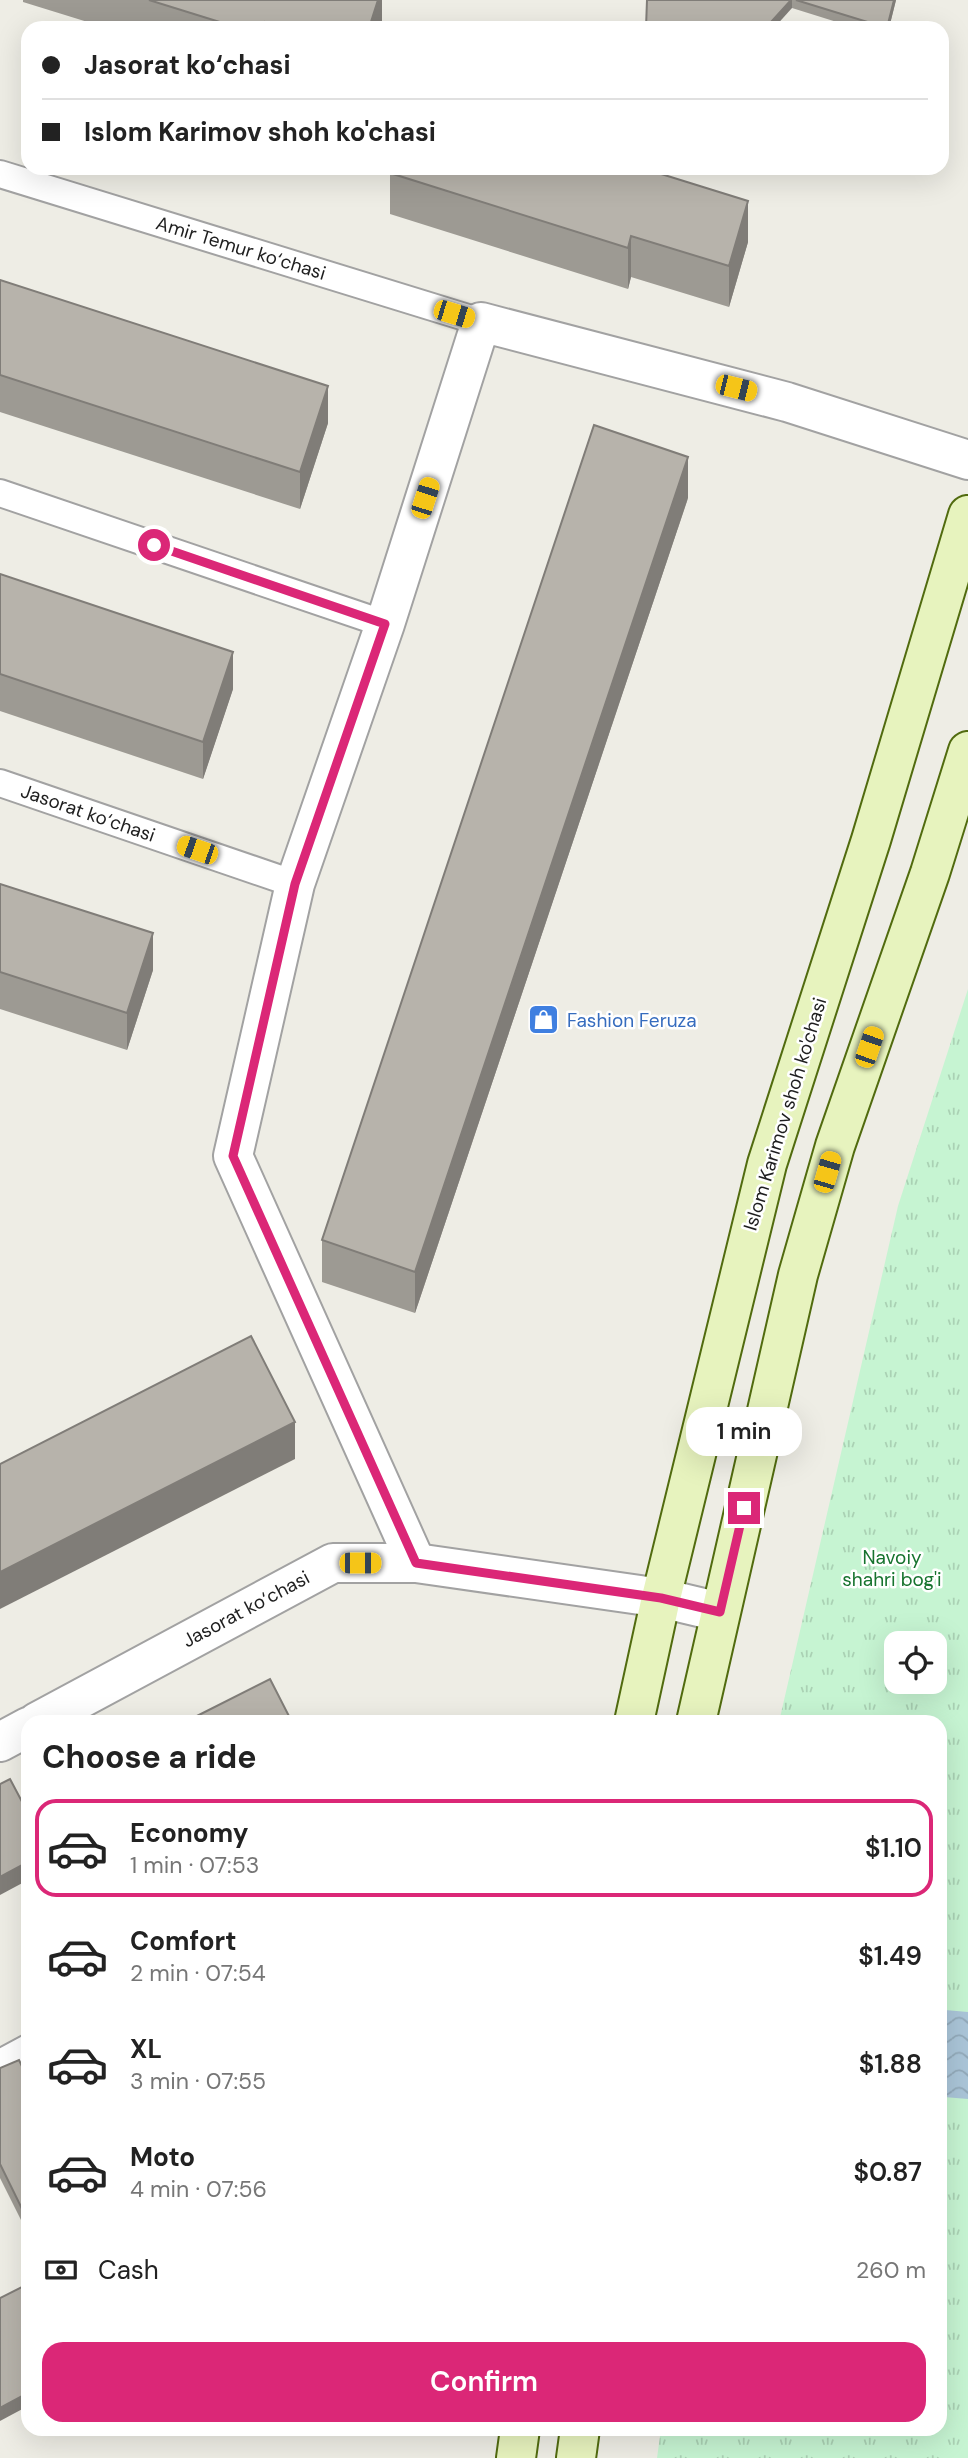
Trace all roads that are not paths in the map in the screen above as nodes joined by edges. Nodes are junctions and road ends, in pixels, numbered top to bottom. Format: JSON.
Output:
{"nodes":[{"id":1,"x":0,"y":174,"type":"edge"},
{"id":2,"x":481,"y":322,"type":"junction"},
{"id":3,"x":968,"y":460,"type":"edge"},
{"id":4,"x":0,"y":493,"type":"edge"},
{"id":5,"x":968,"y":515,"type":"edge"},
{"id":6,"x":385,"y":624,"type":"junction"},
{"id":7,"x":968,"y":751,"type":"edge"},
{"id":8,"x":0,"y":783,"type":"edge"},
{"id":9,"x":295,"y":884,"type":"junction"},
{"id":10,"x":416,"y":1563,"type":"junction"},
{"id":11,"x":661,"y":1598,"type":"junction"},
{"id":12,"x":720,"y":1612,"type":"junction"},
{"id":13,"x":50,"y":1715,"type":"edge"},
{"id":14,"x":636,"y":1715,"type":"edge"},
{"id":15,"x":698,"y":1715,"type":"edge"},
{"id":16,"x":21,"y":1731,"type":"edge"},
{"id":17,"x":0,"y":1742,"type":"edge"},
{"id":18,"x":21,"y":2052,"type":"edge"},
{"id":19,"x":0,"y":2063,"type":"edge"},
{"id":20,"x":519,"y":2436,"type":"edge"},
{"id":21,"x":579,"y":2436,"type":"edge"},
{"id":22,"x":516,"y":2458,"type":"edge"},
{"id":23,"x":576,"y":2458,"type":"edge"}],
"edges":[{"from":1,"to":2,"type":"lane","name":"Amir Temur ko‘chasi"},
{"from":2,"to":3,"type":"street"},
{"from":2,"to":6,"type":"street"},
{"from":4,"to":6,"type":"lane"},
{"from":5,"to":11,"type":"main road","name":"Islom Karimov shoh ko'chasi"},
{"from":6,"to":9,"type":"street"},
{"from":7,"to":12,"type":"main road"},
{"from":8,"to":9,"type":"lane","name":"Jasorat ko‘chasi"},
{"from":9,"to":10,"type":"street"},
{"from":10,"to":11,"type":"street","name":"Jasorat ko‘chasi"},
{"from":10,"to":13,"type":"street","name":"Jasorat ko‘chasi"},
{"from":11,"to":12,"type":"street","name":"Jasorat ko‘chasi"},
{"from":11,"to":14,"type":"main road","name":"Islom Karimov shoh ko'chasi"},
{"from":12,"to":15,"type":"main road"},
{"from":16,"to":17,"type":"street"},
{"from":18,"to":19,"type":"lane"},
{"from":20,"to":22,"type":"main road"},
{"from":21,"to":23,"type":"main road"}]}
